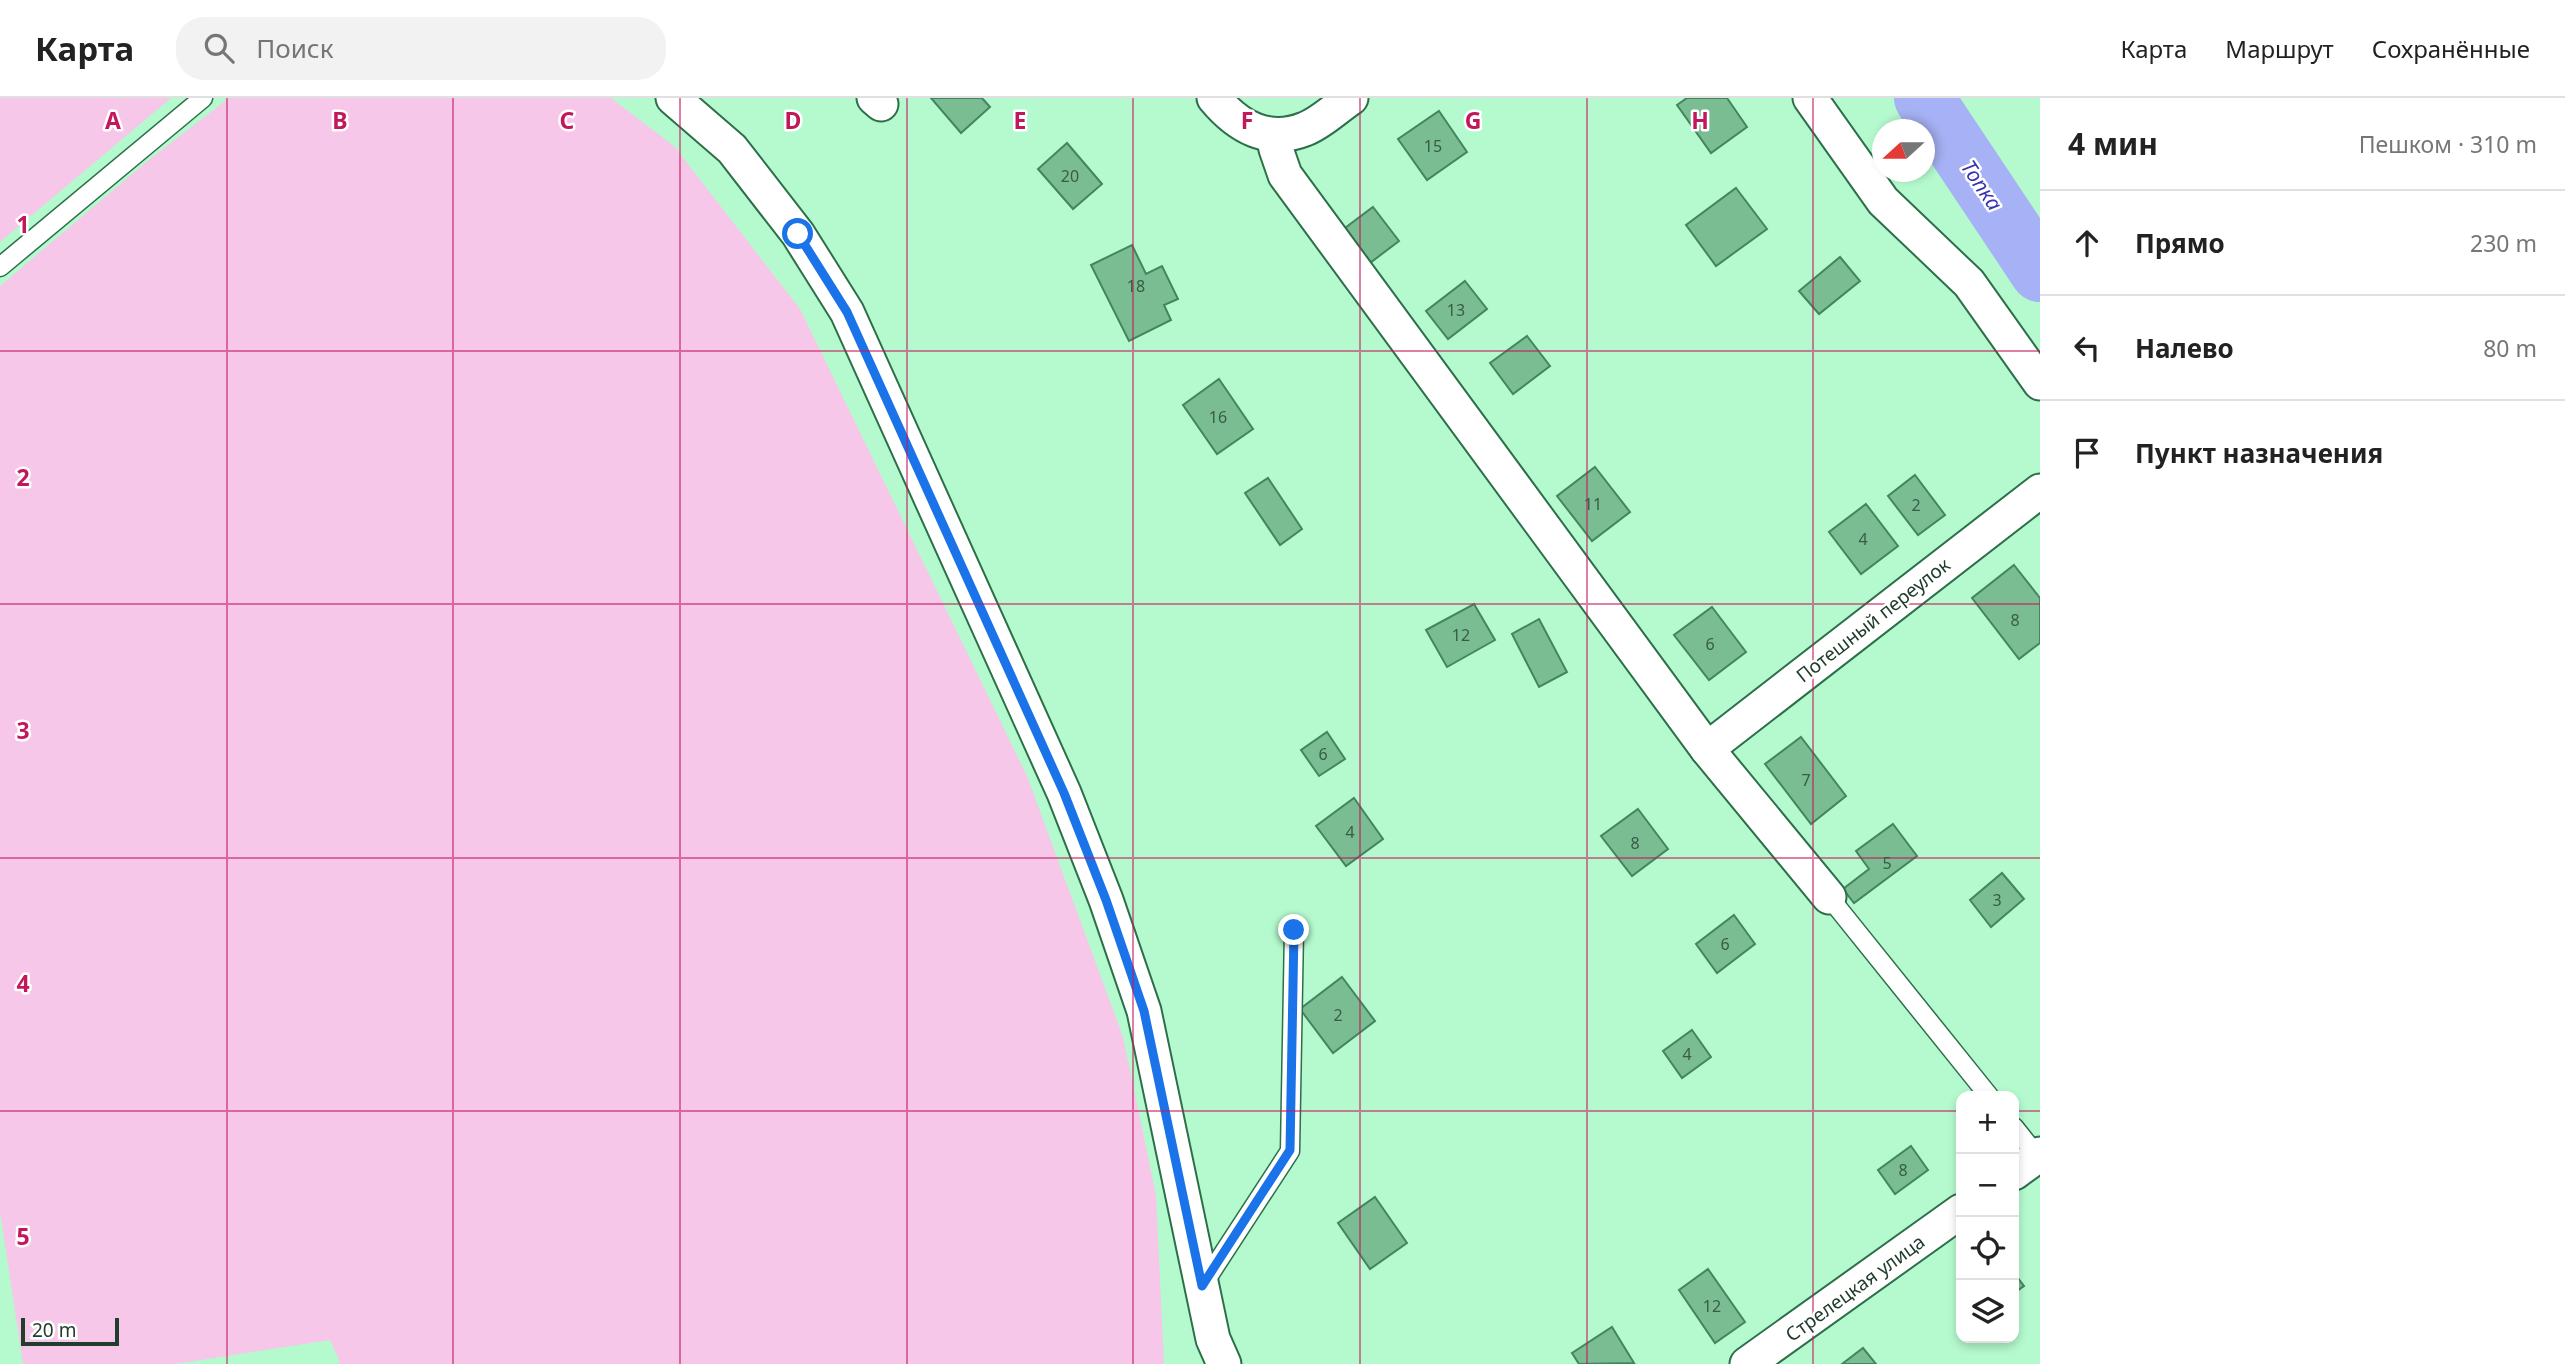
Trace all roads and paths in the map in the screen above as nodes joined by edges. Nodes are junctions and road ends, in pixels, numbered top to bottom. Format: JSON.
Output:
{"nodes":[{"id":1,"x":204,"y":98,"type":"edge"},
{"id":2,"x":674,"y":98,"type":"edge"},
{"id":3,"x":1214,"y":98,"type":"edge"},
{"id":4,"x":1351,"y":98,"type":"edge"},
{"id":5,"x":1810,"y":98,"type":"edge"},
{"id":6,"x":1273,"y":136,"type":"junction"},
{"id":7,"x":0,"y":267,"type":"edge"},
{"id":8,"x":2040,"y":383,"type":"edge"},
{"id":9,"x":2040,"y":491,"type":"edge"},
{"id":10,"x":1707,"y":749,"type":"junction"},
{"id":11,"x":1829,"y":897,"type":"joint"},
{"id":12,"x":1294,"y":930,"type":"dead end"},
{"id":13,"x":1985,"y":1091,"type":"edge"},
{"id":14,"x":2019,"y":1138,"type":"edge"},
{"id":15,"x":2030,"y":1161,"type":"edge"},
{"id":16,"x":1956,"y":1215,"type":"edge"},
{"id":17,"x":1202,"y":1286,"type":"junction"},
{"id":18,"x":1224,"y":1364,"type":"edge"},
{"id":19,"x":1747,"y":1364,"type":"edge"}],
"edges":[{"from":1,"to":7,"type":"lane"},
{"from":2,"to":17,"type":"street"},
{"from":3,"to":6,"type":"street"},
{"from":4,"to":6,"type":"street"},
{"from":5,"to":8,"type":"street"},
{"from":6,"to":10,"type":"street"},
{"from":9,"to":10,"type":"street","name":"Потешный переулок"},
{"from":10,"to":11,"type":"street"},
{"from":11,"to":13,"type":"lane"},
{"from":12,"to":17,"type":"lane"},
{"from":14,"to":15,"type":"lane"},
{"from":16,"to":19,"type":"street","name":"Стрелецкая улица"},
{"from":17,"to":18,"type":"street"}]}
